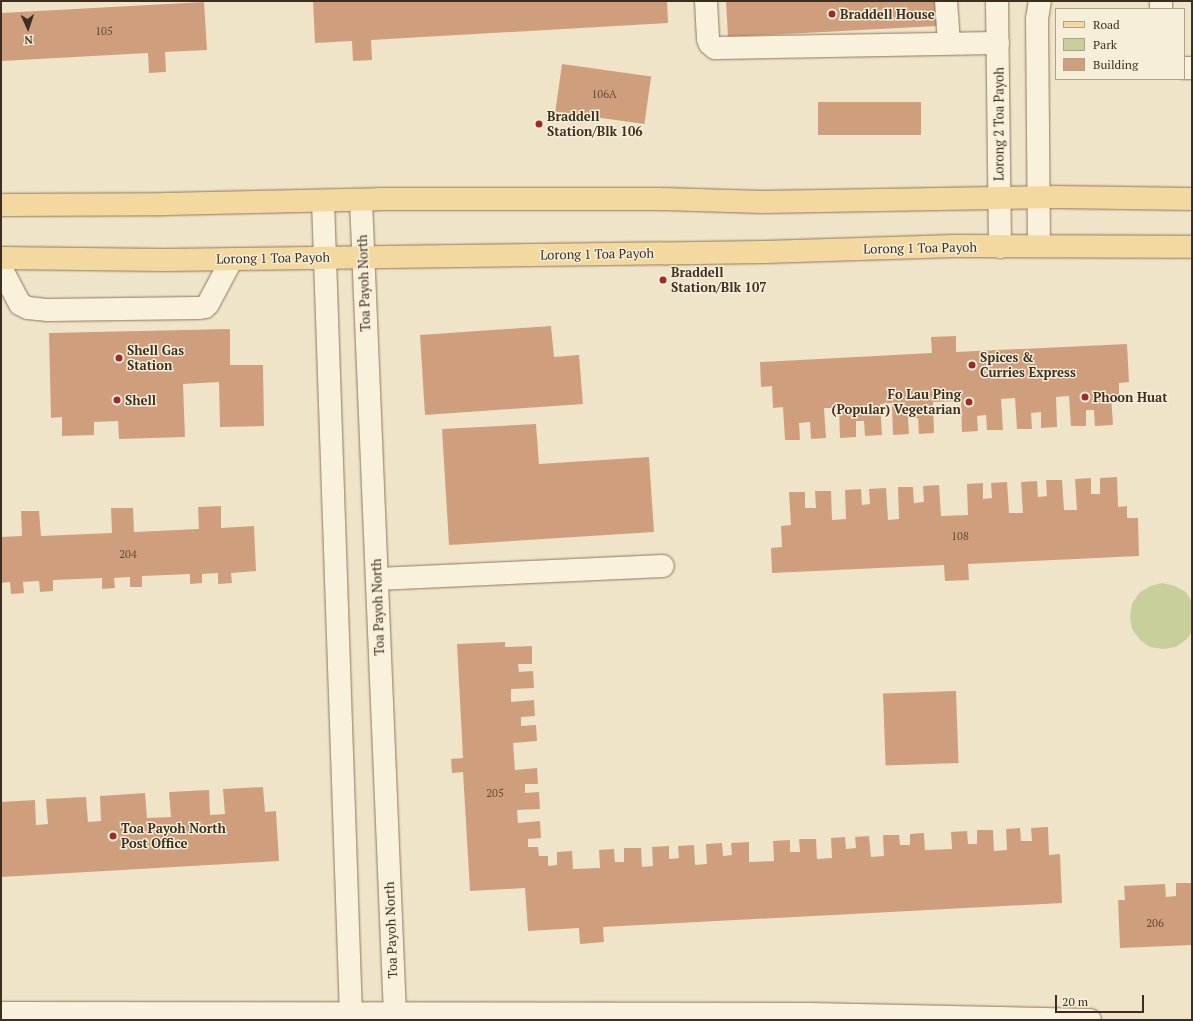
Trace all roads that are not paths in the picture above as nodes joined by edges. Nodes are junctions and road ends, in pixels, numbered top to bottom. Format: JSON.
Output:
{"nodes":[{"id":1,"x":706,"y":1,"type":"edge"},
{"id":2,"x":946,"y":1,"type":"edge"},
{"id":3,"x":997,"y":1,"type":"edge"},
{"id":4,"x":1040,"y":1,"type":"edge"},
{"id":5,"x":998,"y":42,"type":"junction"},
{"id":6,"x":949,"y":43,"type":"junction"},
{"id":7,"x":1038,"y":197,"type":"junction"},
{"id":8,"x":999,"y":198,"type":"junction"},
{"id":9,"x":1192,"y":199,"type":"edge"},
{"id":10,"x":361,"y":200,"type":"junction"},
{"id":11,"x":323,"y":201,"type":"junction"},
{"id":12,"x":1,"y":205,"type":"edge"},
{"id":13,"x":1039,"y":246,"type":"junction"},
{"id":14,"x":1000,"y":247,"type":"junction"},
{"id":15,"x":1192,"y":247,"type":"edge"},
{"id":16,"x":363,"y":256,"type":"junction"},
{"id":17,"x":1,"y":258,"type":"edge"},
{"id":18,"x":325,"y":258,"type":"junction"},
{"id":19,"x":232,"y":259,"type":"junction"},
{"id":20,"x":1,"y":268,"type":"edge"},
{"id":21,"x":663,"y":566,"type":"dead end"},
{"id":22,"x":377,"y":579,"type":"junction"},
{"id":23,"x":1,"y":1013,"type":"edge"},
{"id":24,"x":352,"y":1013,"type":"junction"},
{"id":25,"x":395,"y":1013,"type":"junction"},
{"id":26,"x":439,"y":1017,"type":"edge"},
{"id":27,"x":1090,"y":1020,"type":"edge"}],
"edges":[{"from":1,"to":6,"type":"street"},
{"from":2,"to":6,"type":"street"},
{"from":3,"to":5,"type":"street","name":"Lorong 2 Toa Payoh"},
{"from":4,"to":7,"type":"street"},
{"from":5,"to":6,"type":"street"},
{"from":5,"to":8,"type":"street","name":"Lorong 2 Toa Payoh"},
{"from":7,"to":8,"type":"main road"},
{"from":7,"to":9,"type":"main road"},
{"from":7,"to":13,"type":"street"},
{"from":8,"to":10,"type":"main road"},
{"from":8,"to":14,"type":"street","name":"Lorong 2 Toa Payoh"},
{"from":10,"to":11,"type":"main road"},
{"from":10,"to":16,"type":"street","name":"Toa Payoh North"},
{"from":11,"to":12,"type":"main road"},
{"from":11,"to":18,"type":"street"},
{"from":13,"to":14,"type":"main road","name":"Lorong 1 Toa Payoh"},
{"from":13,"to":15,"type":"main road","name":"Lorong 1 Toa Payoh"},
{"from":14,"to":16,"type":"main road","name":"Lorong 1 Toa Payoh"},
{"from":16,"to":18,"type":"main road","name":"Lorong 1 Toa Payoh"},
{"from":16,"to":22,"type":"street","name":"Toa Payoh North"},
{"from":17,"to":19,"type":"main road","name":"Lorong 1 Toa Payoh"},
{"from":18,"to":19,"type":"main road","name":"Lorong 1 Toa Payoh"},
{"from":18,"to":24,"type":"street"},
{"from":19,"to":20,"type":"street"},
{"from":21,"to":22,"type":"street"},
{"from":22,"to":25,"type":"street","name":"Toa Payoh North"},
{"from":23,"to":24,"type":"street"},
{"from":24,"to":25,"type":"street"},
{"from":25,"to":26,"type":"street"},
{"from":26,"to":27,"type":"street"}]}
